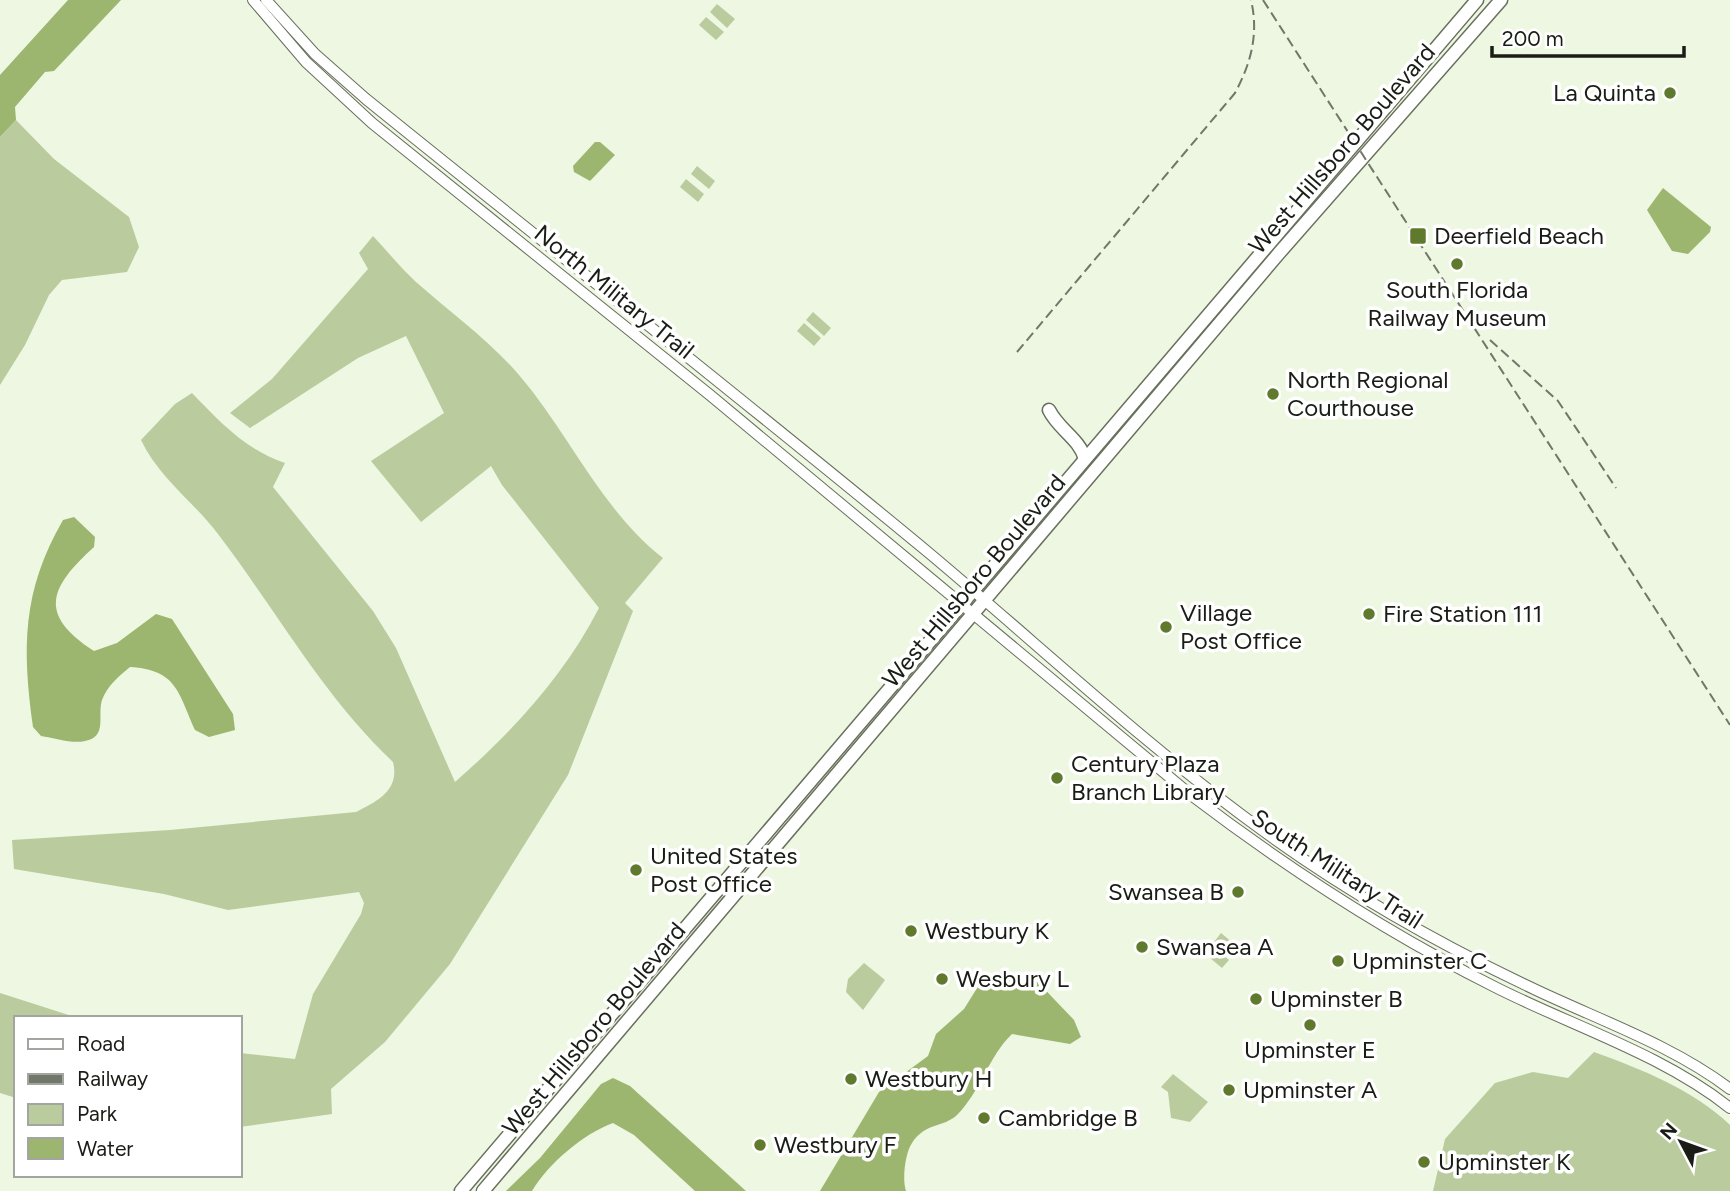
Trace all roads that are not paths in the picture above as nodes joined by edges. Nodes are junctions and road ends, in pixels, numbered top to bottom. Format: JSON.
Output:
{"nodes":[{"id":1,"x":253,"y":0,"type":"edge"},
{"id":2,"x":266,"y":0,"type":"edge"},
{"id":3,"x":1478,"y":0,"type":"edge"},
{"id":4,"x":1501,"y":0,"type":"edge"},
{"id":5,"x":1303,"y":204,"type":"junction"},
{"id":6,"x":1297,"y":233,"type":"junction"},
{"id":7,"x":1214,"y":309,"type":"junction"},
{"id":8,"x":1210,"y":334,"type":"junction"},
{"id":9,"x":1049,"y":410,"type":"dead end"},
{"id":10,"x":1085,"y":459,"type":"junction"},
{"id":11,"x":972,"y":591,"type":"junction"},
{"id":12,"x":985,"y":602,"type":"junction"},
{"id":13,"x":961,"y":604,"type":"junction"},
{"id":14,"x":974,"y":614,"type":"junction"},
{"id":15,"x":681,"y":932,"type":"junction"},
{"id":16,"x":669,"y":946,"type":"junction"},
{"id":17,"x":685,"y":954,"type":"junction"},
{"id":18,"x":667,"y":974,"type":"junction"},
{"id":19,"x":1730,"y":1089,"type":"edge"},
{"id":20,"x":1730,"y":1108,"type":"edge"},
{"id":21,"x":461,"y":1191,"type":"edge"},
{"id":22,"x":482,"y":1191,"type":"edge"}],
"edges":[{"from":1,"to":13,"type":"street","name":"North Military Trail"},
{"from":2,"to":11,"type":"street","name":"North Military Trail"},
{"from":3,"to":5,"type":"main road","name":"West Hillsboro Boulevard"},
{"from":4,"to":6,"type":"main road","name":"West Hillsboro Boulevard"},
{"from":5,"to":6,"type":"main road"},
{"from":5,"to":7,"type":"main road","name":"West Hillsboro Boulevard"},
{"from":6,"to":8,"type":"main road","name":"West Hillsboro Boulevard"},
{"from":7,"to":8,"type":"main road"},
{"from":7,"to":10,"type":"main road","name":"West Hillsboro Boulevard"},
{"from":8,"to":12,"type":"main road","name":"West Hillsboro Boulevard"},
{"from":9,"to":10,"type":"main road"},
{"from":10,"to":11,"type":"main road","name":"West Hillsboro Boulevard"},
{"from":11,"to":12,"type":"street","name":"South Military Trail"},
{"from":11,"to":13,"type":"main road","name":"West Hillsboro Boulevard"},
{"from":12,"to":14,"type":"main road","name":"West Hillsboro Boulevard"},
{"from":12,"to":19,"type":"street","name":"South Military Trail"},
{"from":13,"to":14,"type":"street","name":"South Military Trail"},
{"from":13,"to":15,"type":"main road","name":"West Hillsboro Boulevard"},
{"from":14,"to":17,"type":"main road","name":"West Hillsboro Boulevard"},
{"from":14,"to":20,"type":"street","name":"South Military Trail"},
{"from":15,"to":16,"type":"main road","name":"West Hillsboro Boulevard"},
{"from":15,"to":17,"type":"main road"},
{"from":16,"to":18,"type":"main road"},
{"from":16,"to":21,"type":"main road","name":"West Hillsboro Boulevard"},
{"from":17,"to":18,"type":"main road","name":"West Hillsboro Boulevard"},
{"from":18,"to":22,"type":"main road","name":"West Hillsboro Boulevard"}]}
